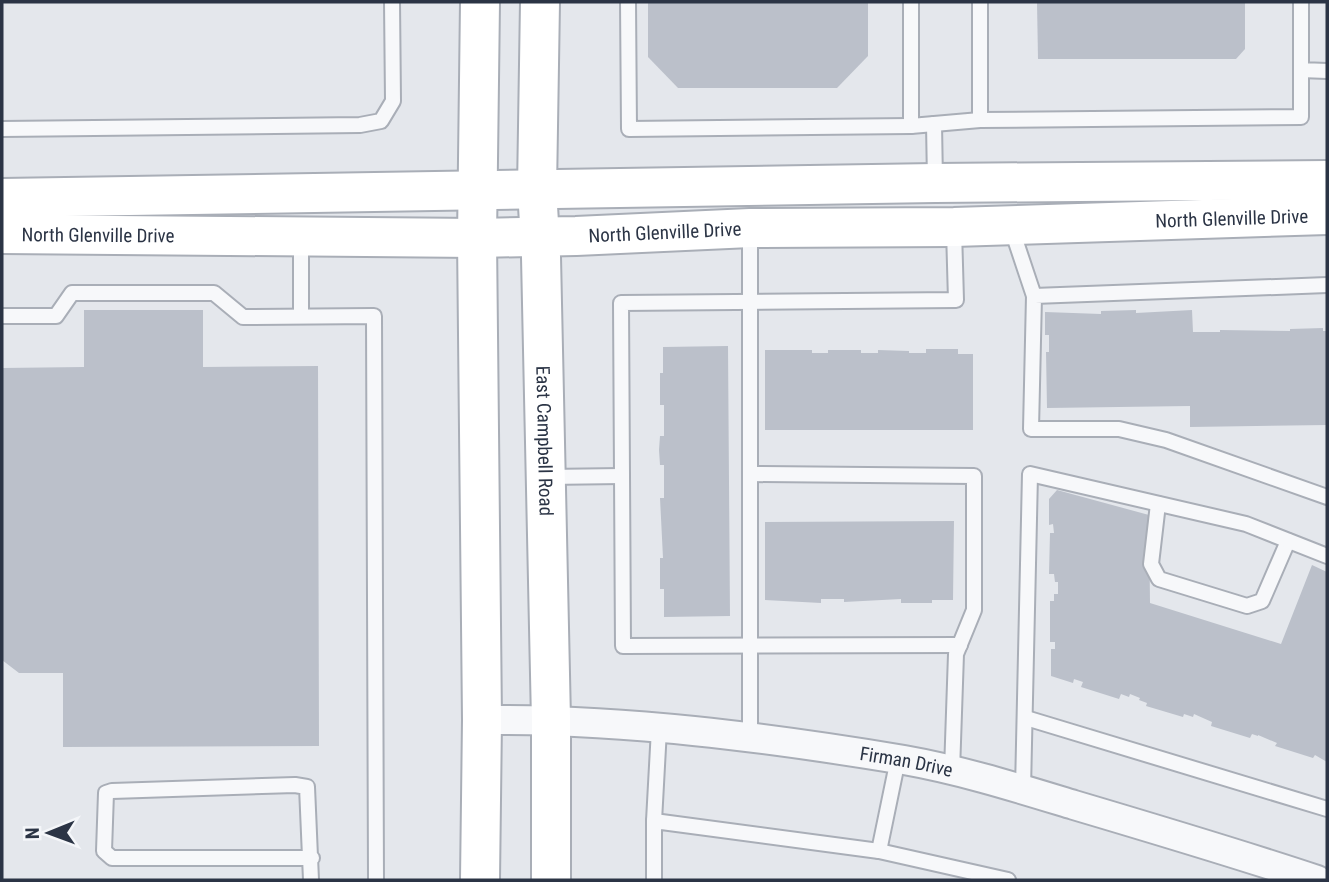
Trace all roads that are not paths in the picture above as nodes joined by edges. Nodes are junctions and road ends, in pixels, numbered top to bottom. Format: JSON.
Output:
{"nodes":[{"id":1,"x":392,"y":2,"type":"edge"},
{"id":2,"x":480,"y":2,"type":"edge"},
{"id":3,"x":540,"y":2,"type":"edge"},
{"id":4,"x":628,"y":2,"type":"edge"},
{"id":5,"x":911,"y":2,"type":"edge"},
{"id":6,"x":980,"y":2,"type":"edge"},
{"id":7,"x":1301,"y":2,"type":"edge"},
{"id":8,"x":1301,"y":70,"type":"junction"},
{"id":9,"x":1327,"y":71,"type":"edge"},
{"id":10,"x":980,"y":120,"type":"junction"},
{"id":11,"x":934,"y":124,"type":"junction"},
{"id":12,"x":911,"y":127,"type":"junction"},
{"id":13,"x":2,"y":128,"type":"edge"},
{"id":14,"x":1327,"y":180,"type":"edge"},
{"id":15,"x":935,"y":183,"type":"junction"},
{"id":16,"x":537,"y":189,"type":"junction"},
{"id":17,"x":479,"y":190,"type":"junction"},
{"id":18,"x":2,"y":198,"type":"edge"},
{"id":19,"x":1327,"y":215,"type":"edge"},
{"id":20,"x":1010,"y":225,"type":"junction"},
{"id":21,"x":954,"y":227,"type":"junction"},
{"id":22,"x":750,"y":228,"type":"junction"},
{"id":23,"x":2,"y":234,"type":"edge"},
{"id":24,"x":301,"y":237,"type":"junction"},
{"id":25,"x":540,"y":237,"type":"junction"},
{"id":26,"x":477,"y":238,"type":"junction"},
{"id":27,"x":1327,"y":285,"type":"edge"},
{"id":28,"x":1034,"y":296,"type":"junction"},
{"id":29,"x":750,"y":301,"type":"junction"},
{"id":30,"x":2,"y":316,"type":"edge"},
{"id":31,"x":301,"y":316,"type":"junction"},
{"id":32,"x":750,"y":474,"type":"junction"},
{"id":33,"x":622,"y":476,"type":"junction"},
{"id":34,"x":546,"y":477,"type":"junction"},
{"id":35,"x":1327,"y":497,"type":"edge"},
{"id":36,"x":1158,"y":503,"type":"junction"},
{"id":37,"x":1288,"y":541,"type":"junction"},
{"id":38,"x":1327,"y":556,"type":"edge"},
{"id":39,"x":750,"y":645,"type":"junction"},
{"id":40,"x":960,"y":645,"type":"junction"},
{"id":41,"x":1026,"y":718,"type":"junction"},
{"id":42,"x":482,"y":720,"type":"junction"},
{"id":43,"x":551,"y":720,"type":"junction"},
{"id":44,"x":659,"y":729,"type":"junction"},
{"id":45,"x":750,"y":737,"type":"junction"},
{"id":46,"x":898,"y":759,"type":"junction"},
{"id":47,"x":952,"y":771,"type":"junction"},
{"id":48,"x":1023,"y":789,"type":"junction"},
{"id":49,"x":1327,"y":809,"type":"edge"},
{"id":50,"x":654,"y":821,"type":"junction"},
{"id":51,"x":879,"y":851,"type":"junction"},
{"id":52,"x":312,"y":858,"type":"junction"},
{"id":53,"x":312,"y":880,"type":"edge"},
{"id":54,"x":376,"y":880,"type":"edge"},
{"id":55,"x":480,"y":880,"type":"edge"},
{"id":56,"x":551,"y":880,"type":"edge"},
{"id":57,"x":654,"y":880,"type":"edge"},
{"id":58,"x":1008,"y":880,"type":"edge"},
{"id":59,"x":1317,"y":880,"type":"edge"}],
"edges":[{"from":1,"to":13,"type":"lane"},
{"from":2,"to":17,"type":"street"},
{"from":3,"to":16,"type":"street","name":"East Campbell Road"},
{"from":4,"to":12,"type":"lane"},
{"from":5,"to":12,"type":"lane"},
{"from":6,"to":10,"type":"lane"},
{"from":7,"to":8,"type":"lane"},
{"from":8,"to":9,"type":"lane"},
{"from":8,"to":10,"type":"lane"},
{"from":10,"to":11,"type":"lane"},
{"from":11,"to":12,"type":"lane"},
{"from":11,"to":15,"type":"lane"},
{"from":14,"to":15,"type":"street","name":"North Glenville Drive"},
{"from":15,"to":16,"type":"street","name":"North Glenville Drive"},
{"from":15,"to":21,"type":"street"},
{"from":16,"to":17,"type":"street","name":"North Glenville Drive"},
{"from":16,"to":25,"type":"street","name":"East Campbell Road"},
{"from":17,"to":18,"type":"street","name":"North Glenville Drive"},
{"from":17,"to":26,"type":"street"},
{"from":19,"to":20,"type":"street","name":"North Glenville Drive"},
{"from":20,"to":21,"type":"street","name":"North Glenville Drive"},
{"from":20,"to":28,"type":"lane"},
{"from":21,"to":22,"type":"street","name":"North Glenville Drive"},
{"from":21,"to":29,"type":"lane"},
{"from":22,"to":25,"type":"street","name":"North Glenville Drive"},
{"from":22,"to":29,"type":"lane"},
{"from":23,"to":24,"type":"street","name":"North Glenville Drive"},
{"from":24,"to":26,"type":"street","name":"North Glenville Drive"},
{"from":24,"to":31,"type":"lane"},
{"from":25,"to":26,"type":"street","name":"North Glenville Drive"},
{"from":25,"to":34,"type":"street","name":"East Campbell Road"},
{"from":26,"to":42,"type":"street"},
{"from":27,"to":28,"type":"lane"},
{"from":28,"to":35,"type":"lane"},
{"from":29,"to":32,"type":"lane"},
{"from":29,"to":33,"type":"lane"},
{"from":30,"to":31,"type":"lane"},
{"from":31,"to":54,"type":"lane"},
{"from":32,"to":39,"type":"lane"},
{"from":32,"to":40,"type":"lane"},
{"from":33,"to":34,"type":"lane"},
{"from":33,"to":39,"type":"lane"},
{"from":34,"to":43,"type":"street","name":"East Campbell Road"},
{"from":36,"to":37,"type":"lane"},
{"from":36,"to":37,"type":"lane"},
{"from":36,"to":41,"type":"lane"},
{"from":37,"to":38,"type":"lane"},
{"from":39,"to":40,"type":"lane"},
{"from":39,"to":45,"type":"lane"},
{"from":40,"to":47,"type":"lane"},
{"from":41,"to":48,"type":"lane"},
{"from":41,"to":49,"type":"lane"},
{"from":42,"to":43,"type":"street","name":"Firman Drive"},
{"from":42,"to":55,"type":"street"},
{"from":43,"to":44,"type":"street","name":"Firman Drive"},
{"from":43,"to":56,"type":"street","name":"East Campbell Road"},
{"from":44,"to":45,"type":"street","name":"Firman Drive"},
{"from":44,"to":50,"type":"lane"},
{"from":45,"to":46,"type":"street","name":"Firman Drive"},
{"from":46,"to":47,"type":"street","name":"Firman Drive"},
{"from":46,"to":51,"type":"lane"},
{"from":47,"to":48,"type":"street","name":"Firman Drive"},
{"from":48,"to":59,"type":"street","name":"Firman Drive"},
{"from":50,"to":51,"type":"lane"},
{"from":50,"to":57,"type":"lane"},
{"from":51,"to":58,"type":"lane"},
{"from":52,"to":52,"type":"lane"},
{"from":52,"to":53,"type":"lane"}]}
